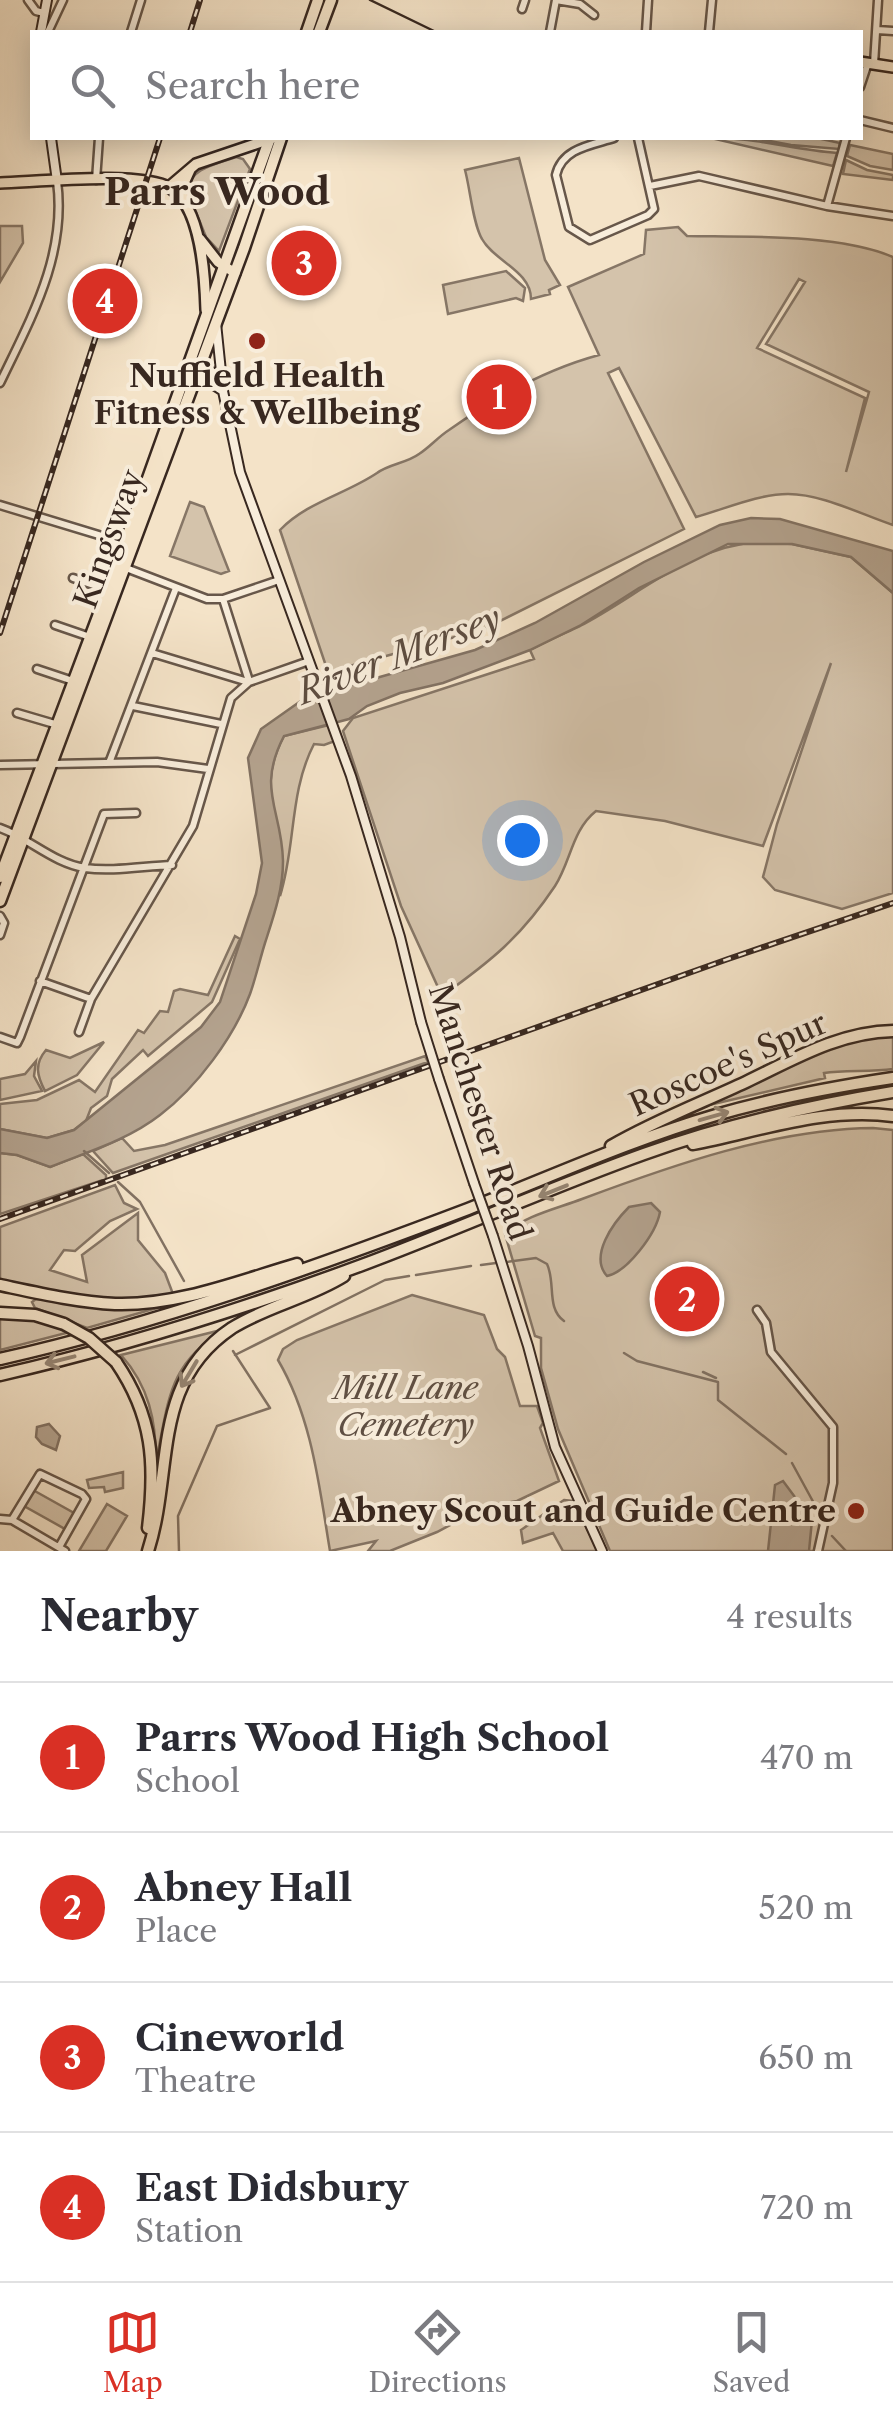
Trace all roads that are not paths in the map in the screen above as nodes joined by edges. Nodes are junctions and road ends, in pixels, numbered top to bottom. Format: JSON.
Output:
{"nodes":[{"id":1,"x":28,"y":0,"type":"edge"},
{"id":2,"x":47,"y":0,"type":"edge"},
{"id":3,"x":63,"y":0,"type":"edge"},
{"id":4,"x":142,"y":0,"type":"edge"},
{"id":5,"x":318,"y":0,"type":"edge"},
{"id":6,"x":331,"y":0,"type":"edge"},
{"id":7,"x":556,"y":0,"type":"edge"},
{"id":8,"x":648,"y":0,"type":"edge"},
{"id":9,"x":712,"y":0,"type":"edge"},
{"id":10,"x":878,"y":0,"type":"edge"},
{"id":11,"x":44,"y":13,"type":"junction"},
{"id":12,"x":594,"y":15,"type":"dead end"},
{"id":13,"x":45,"y":30,"type":"edge"},
{"id":14,"x":46,"y":30,"type":"edge"},
{"id":15,"x":132,"y":30,"type":"edge"},
{"id":16,"x":308,"y":30,"type":"edge"},
{"id":17,"x":321,"y":30,"type":"edge"},
{"id":18,"x":550,"y":30,"type":"edge"},
{"id":19,"x":646,"y":30,"type":"edge"},
{"id":20,"x":709,"y":30,"type":"edge"},
{"id":21,"x":877,"y":30,"type":"junction"},
{"id":22,"x":893,"y":31,"type":"edge"},
{"id":23,"x":867,"y":63,"type":"edge"},
{"id":24,"x":893,"y":67,"type":"edge"},
{"id":25,"x":863,"y":121,"type":"edge"},
{"id":26,"x":893,"y":128,"type":"edge"},
{"id":27,"x":51,"y":140,"type":"edge"},
{"id":28,"x":98,"y":140,"type":"edge"},
{"id":29,"x":268,"y":140,"type":"edge"},
{"id":30,"x":273,"y":140,"type":"edge"},
{"id":31,"x":273,"y":140,"type":"edge"},
{"id":32,"x":608,"y":140,"type":"edge"},
{"id":33,"x":638,"y":140,"type":"edge"},
{"id":34,"x":845,"y":140,"type":"edge"},
{"id":35,"x":235,"y":151,"type":"junction"},
{"id":36,"x":191,"y":167,"type":"junction"},
{"id":37,"x":260,"y":169,"type":"junction"},
{"id":38,"x":96,"y":180,"type":"junction"},
{"id":39,"x":57,"y":181,"type":"junction"},
{"id":40,"x":0,"y":183,"type":"edge"},
{"id":41,"x":168,"y":186,"type":"junction"},
{"id":42,"x":650,"y":186,"type":"junction"},
{"id":43,"x":186,"y":204,"type":"junction"},
{"id":44,"x":827,"y":206,"type":"junction"},
{"id":45,"x":893,"y":216,"type":"edge"},
{"id":46,"x":196,"y":233,"type":"junction"},
{"id":47,"x":229,"y":270,"type":"junction"},
{"id":48,"x":207,"y":313,"type":"junction"},
{"id":49,"x":216,"y":323,"type":"junction"},
{"id":50,"x":194,"y":361,"type":"junction"},
{"id":51,"x":0,"y":383,"type":"edge"},
{"id":52,"x":192,"y":385,"type":"junction"},
{"id":53,"x":222,"y":391,"type":"junction"},
{"id":54,"x":0,"y":504,"type":"edge"},
{"id":55,"x":125,"y":543,"type":"junction"},
{"id":56,"x":126,"y":568,"type":"junction"},
{"id":57,"x":73,"y":578,"type":"dead end"},
{"id":58,"x":279,"y":580,"type":"junction"},
{"id":59,"x":176,"y":588,"type":"junction"},
{"id":60,"x":108,"y":590,"type":"junction"},
{"id":61,"x":223,"y":598,"type":"junction"},
{"id":62,"x":55,"y":625,"type":"dead end"},
{"id":63,"x":90,"y":637,"type":"junction"},
{"id":64,"x":152,"y":653,"type":"junction"},
{"id":65,"x":309,"y":661,"type":"junction"},
{"id":66,"x":37,"y":669,"type":"dead end"},
{"id":67,"x":73,"y":682,"type":"junction"},
{"id":68,"x":250,"y":682,"type":"junction"},
{"id":69,"x":132,"y":706,"type":"junction"},
{"id":70,"x":17,"y":713,"type":"dead end"},
{"id":71,"x":222,"y":724,"type":"junction"},
{"id":72,"x":58,"y":725,"type":"junction"},
{"id":73,"x":109,"y":763,"type":"junction"},
{"id":74,"x":0,"y":765,"type":"edge"},
{"id":75,"x":47,"y":766,"type":"junction"},
{"id":76,"x":208,"y":769,"type":"junction"},
{"id":77,"x":136,"y":814,"type":"dead end"},
{"id":78,"x":0,"y":828,"type":"edge"},
{"id":79,"x":20,"y":837,"type":"junction"},
{"id":80,"x":172,"y":864,"type":"junction"},
{"id":81,"x":84,"y":868,"type":"junction"},
{"id":82,"x":0,"y":877,"type":"edge"},
{"id":83,"x":0,"y":901,"type":"edge"},
{"id":84,"x":0,"y":916,"type":"edge"},
{"id":85,"x":0,"y":935,"type":"edge"},
{"id":86,"x":40,"y":981,"type":"junction"},
{"id":87,"x":90,"y":1000,"type":"junction"},
{"id":88,"x":893,"y":1031,"type":"edge"},
{"id":89,"x":79,"y":1032,"type":"dead end"},
{"id":90,"x":0,"y":1037,"type":"edge"},
{"id":91,"x":893,"y":1078,"type":"edge"},
{"id":92,"x":893,"y":1092,"type":"edge"},
{"id":93,"x":893,"y":1116,"type":"edge"},
{"id":94,"x":644,"y":1154,"type":"junction"},
{"id":95,"x":589,"y":1160,"type":"junction"},
{"id":96,"x":356,"y":1251,"type":"junction"},
{"id":97,"x":362,"y":1265,"type":"junction"},
{"id":98,"x":0,"y":1285,"type":"edge"},
{"id":99,"x":757,"y":1310,"type":"dead end"},
{"id":100,"x":0,"y":1313,"type":"edge"},
{"id":101,"x":0,"y":1359,"type":"edge"},
{"id":102,"x":0,"y":1376,"type":"edge"},
{"id":103,"x":0,"y":1518,"type":"edge"},
{"id":104,"x":12,"y":1520,"type":"junction"},
{"id":105,"x":62,"y":1549,"type":"edge"},
{"id":106,"x":146,"y":1551,"type":"edge"},
{"id":107,"x":602,"y":1551,"type":"edge"},
{"id":108,"x":818,"y":1551,"type":"edge"}],
"edges":[{"from":1,"to":11,"type":"street"},
{"from":2,"to":11,"type":"main road"},
{"from":3,"to":14,"type":"street"},
{"from":4,"to":15,"type":"street"},
{"from":5,"to":16,"type":"highway"},
{"from":6,"to":17,"type":"highway"},
{"from":7,"to":12,"type":"street"},
{"from":7,"to":18,"type":"street"},
{"from":8,"to":19,"type":"street"},
{"from":9,"to":20,"type":"street"},
{"from":10,"to":21,"type":"street"},
{"from":11,"to":13,"type":"main road"},
{"from":21,"to":22,"type":"street"},
{"from":21,"to":23,"type":"street"},
{"from":23,"to":24,"type":"main road"},
{"from":25,"to":26,"type":"street"},
{"from":27,"to":39,"type":"main road"},
{"from":28,"to":38,"type":"street"},
{"from":29,"to":35,"type":"main road"},
{"from":30,"to":37,"type":"highway","name":"Kingsway"},
{"from":31,"to":47,"type":"highway","name":"Kingsway"},
{"from":32,"to":42,"type":"street"},
{"from":33,"to":42,"type":"street"},
{"from":34,"to":44,"type":"street"},
{"from":35,"to":36,"type":"main road"},
{"from":35,"to":37,"type":"main road"},
{"from":36,"to":41,"type":"main road"},
{"from":36,"to":43,"type":"main road"},
{"from":37,"to":47,"type":"highway","name":"Kingsway"},
{"from":38,"to":39,"type":"main road"},
{"from":38,"to":41,"type":"main road"},
{"from":39,"to":40,"type":"main road"},
{"from":39,"to":51,"type":"street"},
{"from":41,"to":43,"type":"main road"},
{"from":42,"to":44,"type":"street"},
{"from":43,"to":46,"type":"main road"},
{"from":44,"to":45,"type":"street"},
{"from":46,"to":47,"type":"main road"},
{"from":46,"to":48,"type":"main road"},
{"from":47,"to":48,"type":"highway","name":"Kingsway"},
{"from":47,"to":49,"type":"highway","name":"Kingsway"},
{"from":48,"to":50,"type":"highway","name":"Kingsway"},
{"from":49,"to":50,"type":"highway","name":"Kingsway"},
{"from":49,"to":53,"type":"main road","name":"Manchester Road"},
{"from":50,"to":52,"type":"highway","name":"Kingsway"},
{"from":50,"to":53,"type":"main road"},
{"from":50,"to":55,"type":"highway","name":"Kingsway"},
{"from":52,"to":53,"type":"main road"},
{"from":52,"to":56,"type":"highway","name":"Kingsway"},
{"from":53,"to":58,"type":"main road","name":"Manchester Road"},
{"from":54,"to":55,"type":"street"},
{"from":55,"to":60,"type":"highway","name":"Kingsway"},
{"from":56,"to":59,"type":"street"},
{"from":56,"to":75,"type":"highway","name":"Kingsway"},
{"from":57,"to":60,"type":"street"},
{"from":58,"to":61,"type":"street"},
{"from":58,"to":65,"type":"main road","name":"Manchester Road"},
{"from":59,"to":61,"type":"street"},
{"from":59,"to":64,"type":"street"},
{"from":60,"to":63,"type":"highway","name":"Kingsway"},
{"from":61,"to":68,"type":"street"},
{"from":62,"to":63,"type":"street"},
{"from":63,"to":67,"type":"highway","name":"Kingsway"},
{"from":64,"to":68,"type":"street"},
{"from":64,"to":69,"type":"street"},
{"from":65,"to":68,"type":"street"},
{"from":65,"to":107,"type":"main road","name":"Manchester Road","bridge":true},
{"from":66,"to":67,"type":"street"},
{"from":67,"to":72,"type":"highway","name":"Kingsway"},
{"from":68,"to":71,"type":"street"},
{"from":69,"to":71,"type":"street"},
{"from":69,"to":73,"type":"street"},
{"from":70,"to":72,"type":"street"},
{"from":71,"to":76,"type":"street"},
{"from":72,"to":75,"type":"highway","name":"Kingsway"},
{"from":73,"to":75,"type":"street"},
{"from":73,"to":76,"type":"street"},
{"from":74,"to":75,"type":"street"},
{"from":75,"to":79,"type":"highway","name":"Kingsway"},
{"from":76,"to":80,"type":"street"},
{"from":77,"to":81,"type":"street"},
{"from":78,"to":79,"type":"street"},
{"from":79,"to":81,"type":"street"},
{"from":79,"to":82,"type":"highway","name":"Kingsway"},
{"from":79,"to":83,"type":"highway","name":"Kingsway"},
{"from":80,"to":81,"type":"street"},
{"from":80,"to":87,"type":"street"},
{"from":81,"to":86,"type":"street"},
{"from":84,"to":85,"type":"street"},
{"from":86,"to":87,"type":"street"},
{"from":86,"to":90,"type":"street"},
{"from":87,"to":89,"type":"street"},
{"from":88,"to":95,"type":"highway","name":"Roscoe's Spur"},
{"from":95,"to":91,"type":"highway","one_way":true},
{"from":92,"to":94,"type":"highway"},
{"from":93,"to":94,"type":"highway","name":"Roscoe's Spur"},
{"from":94,"to":97,"type":"highway","one_way":true},
{"from":95,"to":96,"type":"highway"},
{"from":96,"to":98,"type":"highway"},
{"from":96,"to":101,"type":"highway"},
{"from":97,"to":102,"type":"highway","one_way":true},
{"from":97,"to":106,"type":"highway","one_way":true},
{"from":99,"to":108,"type":"street"},
{"from":100,"to":106,"type":"highway","bridge":true},
{"from":103,"to":104,"type":"street"},
{"from":104,"to":105,"type":"street"},
{"from":104,"to":105,"type":"street"}]}
